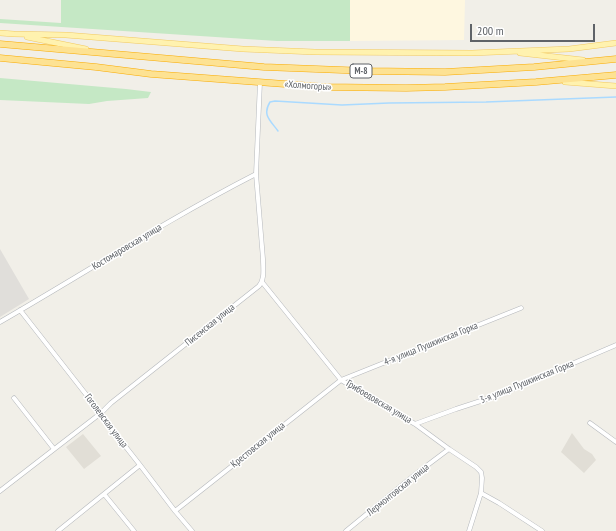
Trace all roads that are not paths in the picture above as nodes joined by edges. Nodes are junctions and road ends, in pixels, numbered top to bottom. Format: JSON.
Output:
{"nodes":[{"id":1,"x":0,"y":33,"type":"edge"},
{"id":2,"x":14,"y":34,"type":"junction"},
{"id":3,"x":616,"y":43,"type":"edge"},
{"id":4,"x":0,"y":44,"type":"edge"},
{"id":5,"x":508,"y":51,"type":"junction"},
{"id":6,"x":107,"y":54,"type":"junction"},
{"id":7,"x":0,"y":58,"type":"edge"},
{"id":8,"x":616,"y":59,"type":"edge"},
{"id":9,"x":592,"y":62,"type":"junction"},
{"id":10,"x":616,"y":75,"type":"edge"},
{"id":11,"x":552,"y":80,"type":"junction"},
{"id":12,"x":260,"y":82,"type":"junction"},
{"id":13,"x":616,"y":86,"type":"edge"},
{"id":14,"x":256,"y":174,"type":"junction"},
{"id":15,"x":262,"y":282,"type":"junction"},
{"id":16,"x":521,"y":308,"type":"dead end"},
{"id":17,"x":20,"y":310,"type":"junction"},
{"id":18,"x":0,"y":322,"type":"edge"},
{"id":19,"x":616,"y":345,"type":"edge"},
{"id":20,"x":341,"y":380,"type":"junction"},
{"id":21,"x":14,"y":398,"type":"dead end"},
{"id":22,"x":101,"y":413,"type":"junction"},
{"id":23,"x":590,"y":423,"type":"dead end"},
{"id":24,"x":415,"y":424,"type":"junction"},
{"id":25,"x":616,"y":442,"type":"edge"},
{"id":26,"x":54,"y":449,"type":"junction"},
{"id":27,"x":449,"y":449,"type":"junction"},
{"id":28,"x":140,"y":465,"type":"junction"},
{"id":29,"x":0,"y":485,"type":"edge"},
{"id":30,"x":2,"y":490,"type":"edge"},
{"id":31,"x":481,"y":493,"type":"junction"},
{"id":32,"x":104,"y":494,"type":"junction"},
{"id":33,"x":175,"y":512,"type":"junction"},
{"id":34,"x":58,"y":531,"type":"edge"},
{"id":35,"x":134,"y":531,"type":"edge"},
{"id":36,"x":192,"y":531,"type":"edge"},
{"id":37,"x":348,"y":531,"type":"edge"},
{"id":38,"x":469,"y":531,"type":"edge"},
{"id":39,"x":542,"y":531,"type":"edge"}],
"edges":[{"from":1,"to":2,"type":"main road"},
{"from":2,"to":5,"type":"main road"},
{"from":2,"to":6,"type":"main road"},
{"from":3,"to":5,"type":"main road"},
{"from":4,"to":6,"type":"highway","name":"«Холмогоры»","number":"М-8"},
{"from":5,"to":9,"type":"main road"},
{"from":6,"to":9,"type":"highway","name":"«Холмогоры»","number":"М-8"},
{"from":7,"to":12,"type":"highway","name":"«Холмогоры»","number":"М-8"},
{"from":8,"to":9,"type":"highway","name":"«Холмогоры»","number":"М-8"},
{"from":10,"to":11,"type":"highway","name":"«Холмогоры»","number":"М-8"},
{"from":11,"to":12,"type":"highway","name":"«Холмогоры»","number":"М-8"},
{"from":11,"to":13,"type":"main road"},
{"from":12,"to":14,"type":"street"},
{"from":14,"to":15,"type":"street"},
{"from":14,"to":17,"type":"street","name":"Костомаровская улица"},
{"from":15,"to":20,"type":"street","name":"Грибоедовская улица"},
{"from":15,"to":22,"type":"street","name":"Писемская улица"},
{"from":16,"to":20,"type":"street","name":"4-я улица Пушкинская Горка"},
{"from":17,"to":18,"type":"street","name":"Костомаровская улица"},
{"from":17,"to":22,"type":"street","name":"Гоголевская улица"},
{"from":19,"to":24,"type":"street","name":"3-я улица Пушкинская Горка"},
{"from":20,"to":24,"type":"street","name":"Грибоедовская улица"},
{"from":20,"to":33,"type":"street","name":"Крестовская улица"},
{"from":21,"to":26,"type":"street"},
{"from":22,"to":26,"type":"street","name":"Писемская улица"},
{"from":22,"to":28,"type":"street","name":"Гоголевская улица"},
{"from":23,"to":25,"type":"street"},
{"from":24,"to":27,"type":"street","name":"Грибоедовская улица"},
{"from":26,"to":30,"type":"street","name":"Писемская улица"},
{"from":27,"to":31,"type":"street","name":"Грибоедовская улица"},
{"from":27,"to":37,"type":"street","name":"Лермонтовская улица"},
{"from":28,"to":32,"type":"street"},
{"from":28,"to":33,"type":"street","name":"Гоголевская улица"},
{"from":29,"to":30,"type":"street"},
{"from":31,"to":38,"type":"street"},
{"from":31,"to":39,"type":"street"},
{"from":32,"to":34,"type":"street"},
{"from":32,"to":35,"type":"street"},
{"from":33,"to":36,"type":"street","name":"Гоголевская улица"}]}
